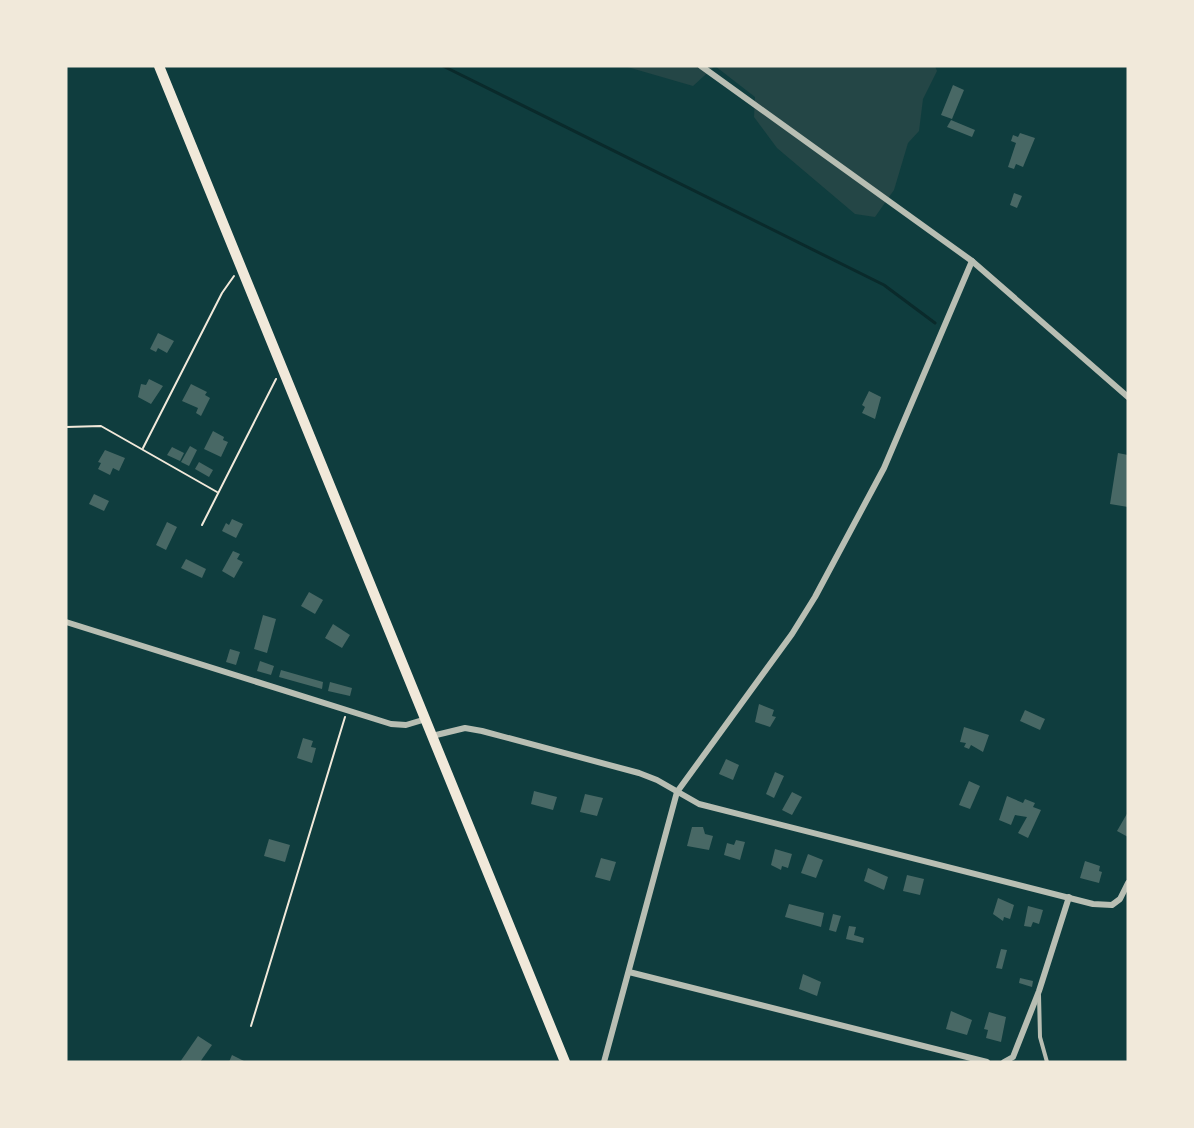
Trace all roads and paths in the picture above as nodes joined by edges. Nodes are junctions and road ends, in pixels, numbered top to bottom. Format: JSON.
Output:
{"nodes":[{"id":1,"x":159,"y":66,"type":"edge"},
{"id":2,"x":701,"y":66,"type":"edge"},
{"id":3,"x":972,"y":261,"type":"junction"},
{"id":4,"x":241,"y":266,"type":"junction"},
{"id":5,"x":284,"y":370,"type":"junction"},
{"id":6,"x":1128,"y":397,"type":"edge"},
{"id":7,"x":66,"y":428,"type":"edge"},
{"id":8,"x":143,"y":448,"type":"junction"},
{"id":9,"x":217,"y":492,"type":"junction"},
{"id":10,"x":202,"y":525,"type":"dead end"},
{"id":11,"x":66,"y":622,"type":"edge"},
{"id":12,"x":347,"y":712,"type":"junction"},
{"id":13,"x":426,"y":719,"type":"junction"},
{"id":14,"x":432,"y":736,"type":"junction"},
{"id":15,"x":677,"y":792,"type":"junction"},
{"id":16,"x":1128,"y":883,"type":"edge"},
{"id":17,"x":1069,"y":897,"type":"junction"},
{"id":18,"x":629,"y":972,"type":"junction"},
{"id":19,"x":1039,"y":991,"type":"junction"},
{"id":20,"x":251,"y":1026,"type":"dead end"},
{"id":21,"x":565,"y":1062,"type":"edge"},
{"id":22,"x":604,"y":1062,"type":"edge"},
{"id":23,"x":987,"y":1062,"type":"edge"},
{"id":24,"x":1004,"y":1062,"type":"edge"},
{"id":25,"x":1047,"y":1062,"type":"edge"}],
"edges":[{"from":1,"to":4,"type":"main road"},
{"from":2,"to":3,"type":"street"},
{"from":3,"to":6,"type":"street"},
{"from":3,"to":15,"type":"street"},
{"from":4,"to":5,"type":"main road"},
{"from":4,"to":8,"type":"path"},
{"from":5,"to":9,"type":"path"},
{"from":5,"to":13,"type":"main road"},
{"from":7,"to":8,"type":"path"},
{"from":8,"to":9,"type":"path"},
{"from":9,"to":10,"type":"path"},
{"from":11,"to":12,"type":"street"},
{"from":12,"to":13,"type":"street"},
{"from":12,"to":20,"type":"path"},
{"from":13,"to":14,"type":"main road"},
{"from":14,"to":15,"type":"street"},
{"from":14,"to":21,"type":"main road"},
{"from":15,"to":17,"type":"street"},
{"from":15,"to":18,"type":"street"},
{"from":16,"to":17,"type":"street"},
{"from":17,"to":19,"type":"street"},
{"from":18,"to":22,"type":"street"},
{"from":18,"to":23,"type":"street"},
{"from":19,"to":24,"type":"street"},
{"from":19,"to":25,"type":"lane"}]}
